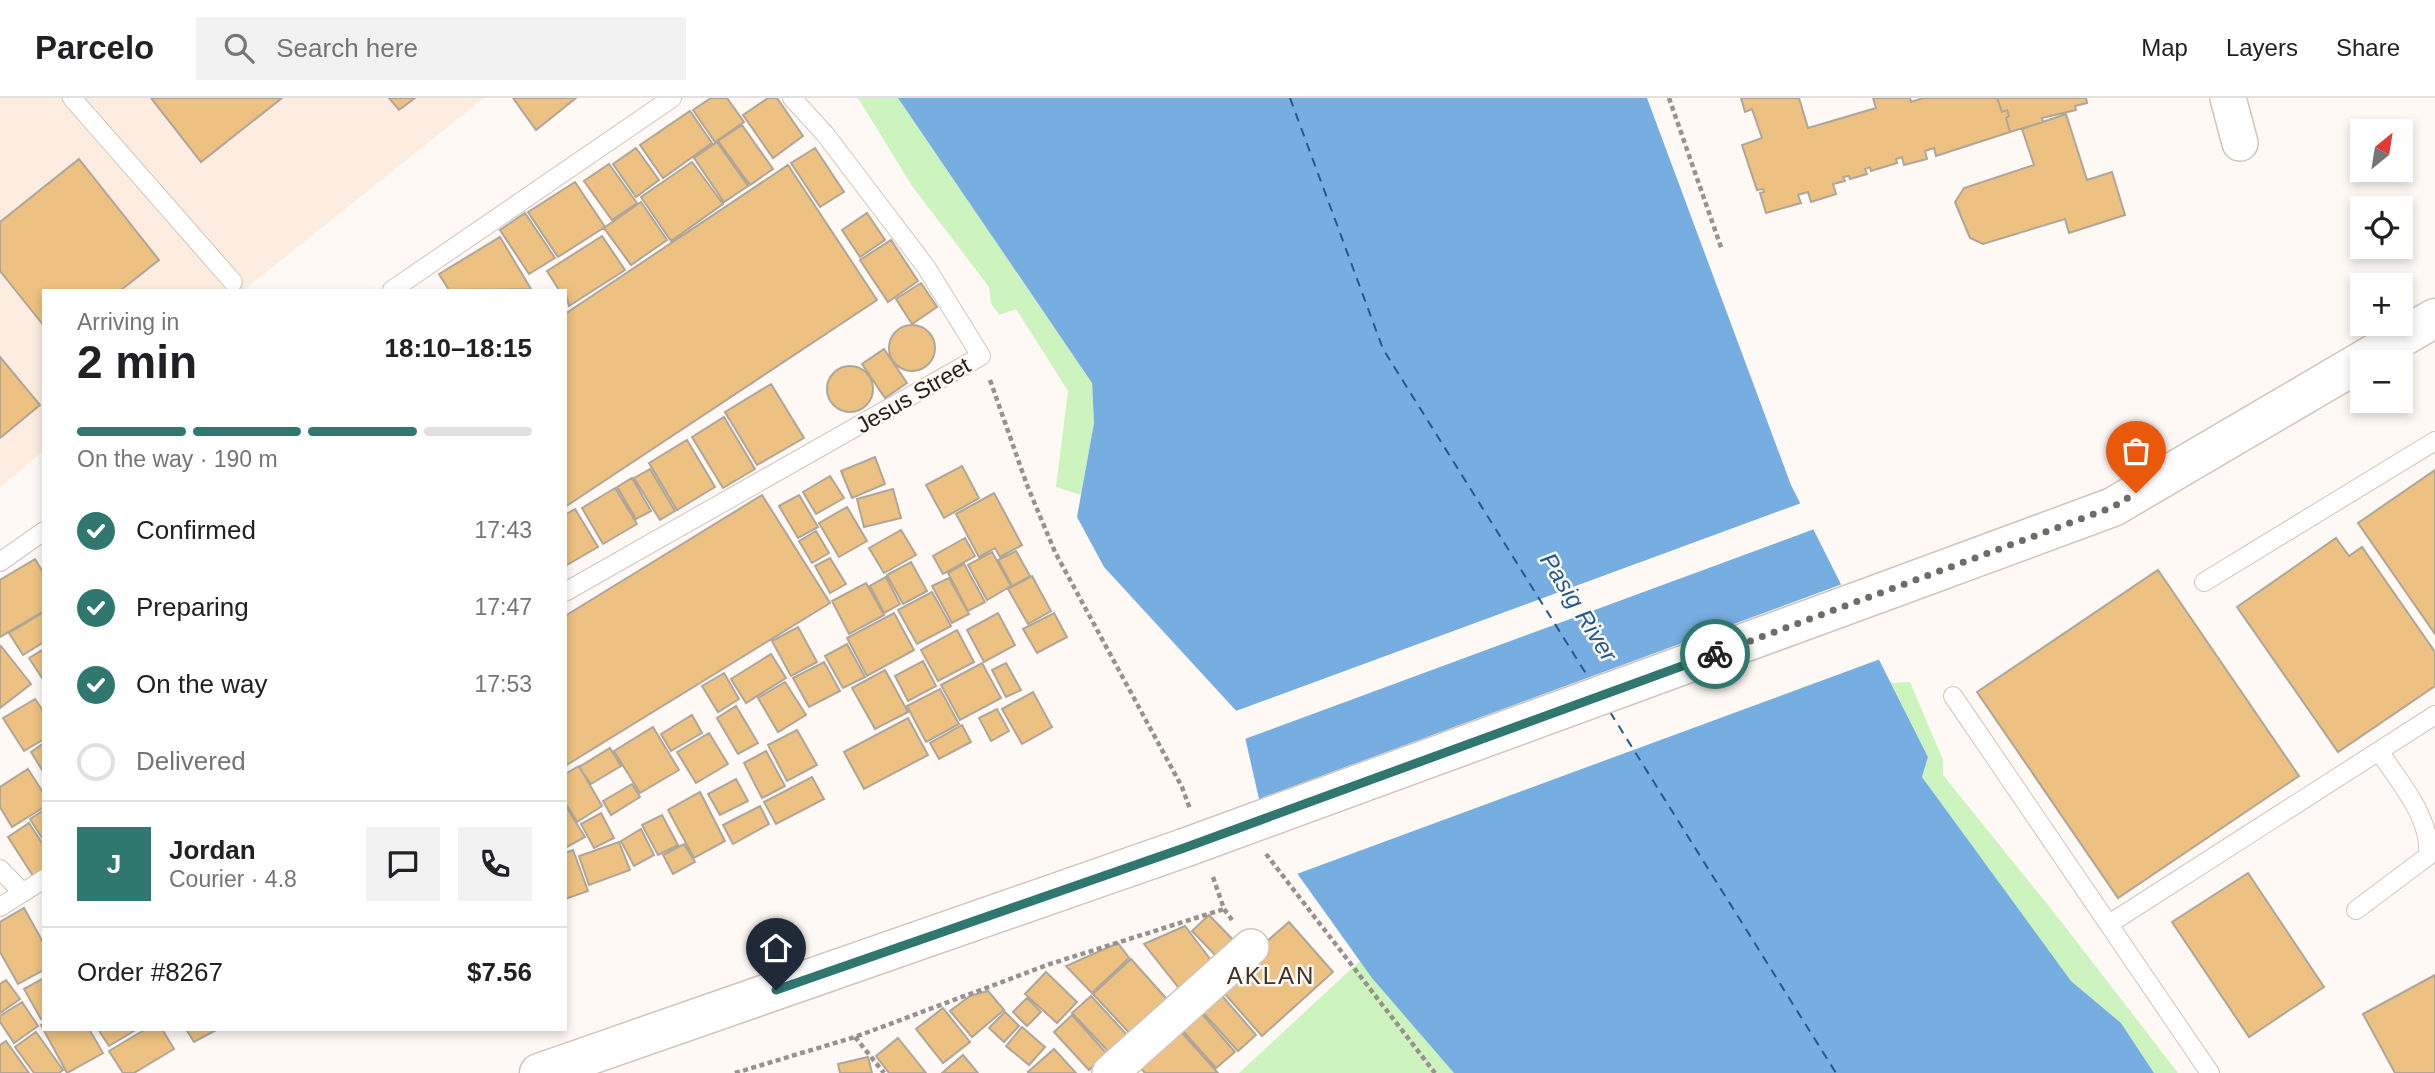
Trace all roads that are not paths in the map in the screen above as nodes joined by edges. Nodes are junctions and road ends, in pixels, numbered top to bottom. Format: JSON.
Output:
{"nodes":[{"id":1,"x":72,"y":98,"type":"edge"},
{"id":2,"x":672,"y":98,"type":"edge"},
{"id":3,"x":792,"y":98,"type":"edge"},
{"id":4,"x":2228,"y":98,"type":"edge"},
{"id":5,"x":2240,"y":143,"type":"dead end"},
{"id":6,"x":233,"y":282,"type":"dead end"},
{"id":7,"x":393,"y":289,"type":"edge"},
{"id":8,"x":2435,"y":318,"type":"edge"},
{"id":9,"x":2435,"y":440,"type":"edge"},
{"id":10,"x":42,"y":532,"type":"edge"},
{"id":11,"x":0,"y":562,"type":"edge"},
{"id":12,"x":2204,"y":582,"type":"dead end"},
{"id":13,"x":567,"y":591,"type":"edge"},
{"id":14,"x":1953,"y":696,"type":"dead end"},
{"id":15,"x":2435,"y":715,"type":"edge"},
{"id":16,"x":2379,"y":751,"type":"junction"},
{"id":17,"x":0,"y":869,"type":"edge"},
{"id":18,"x":42,"y":880,"type":"edge"},
{"id":19,"x":22,"y":892,"type":"junction"},
{"id":20,"x":0,"y":907,"type":"edge"},
{"id":21,"x":2356,"y":910,"type":"dead end"},
{"id":22,"x":2109,"y":924,"type":"junction"},
{"id":23,"x":1251,"y":947,"type":"road end"},
{"id":24,"x":539,"y":1073,"type":"edge"},
{"id":25,"x":1110,"y":1073,"type":"edge"},
{"id":26,"x":2210,"y":1073,"type":"edge"}],
"edges":[{"from":1,"to":6,"type":"lane"},
{"from":2,"to":7,"type":"lane"},
{"from":3,"to":13,"type":"lane","name":"Jesus Street"},
{"from":4,"to":5,"type":"street"},
{"from":8,"to":24,"type":"main road","bridge":true},
{"from":9,"to":12,"type":"lane"},
{"from":10,"to":11,"type":"lane"},
{"from":14,"to":22,"type":"lane"},
{"from":15,"to":16,"type":"lane"},
{"from":16,"to":21,"type":"lane"},
{"from":16,"to":22,"type":"lane"},
{"from":17,"to":19,"type":"lane"},
{"from":18,"to":19,"type":"lane"},
{"from":19,"to":20,"type":"lane"},
{"from":22,"to":26,"type":"lane"},
{"from":23,"to":25,"type":"street"}]}
